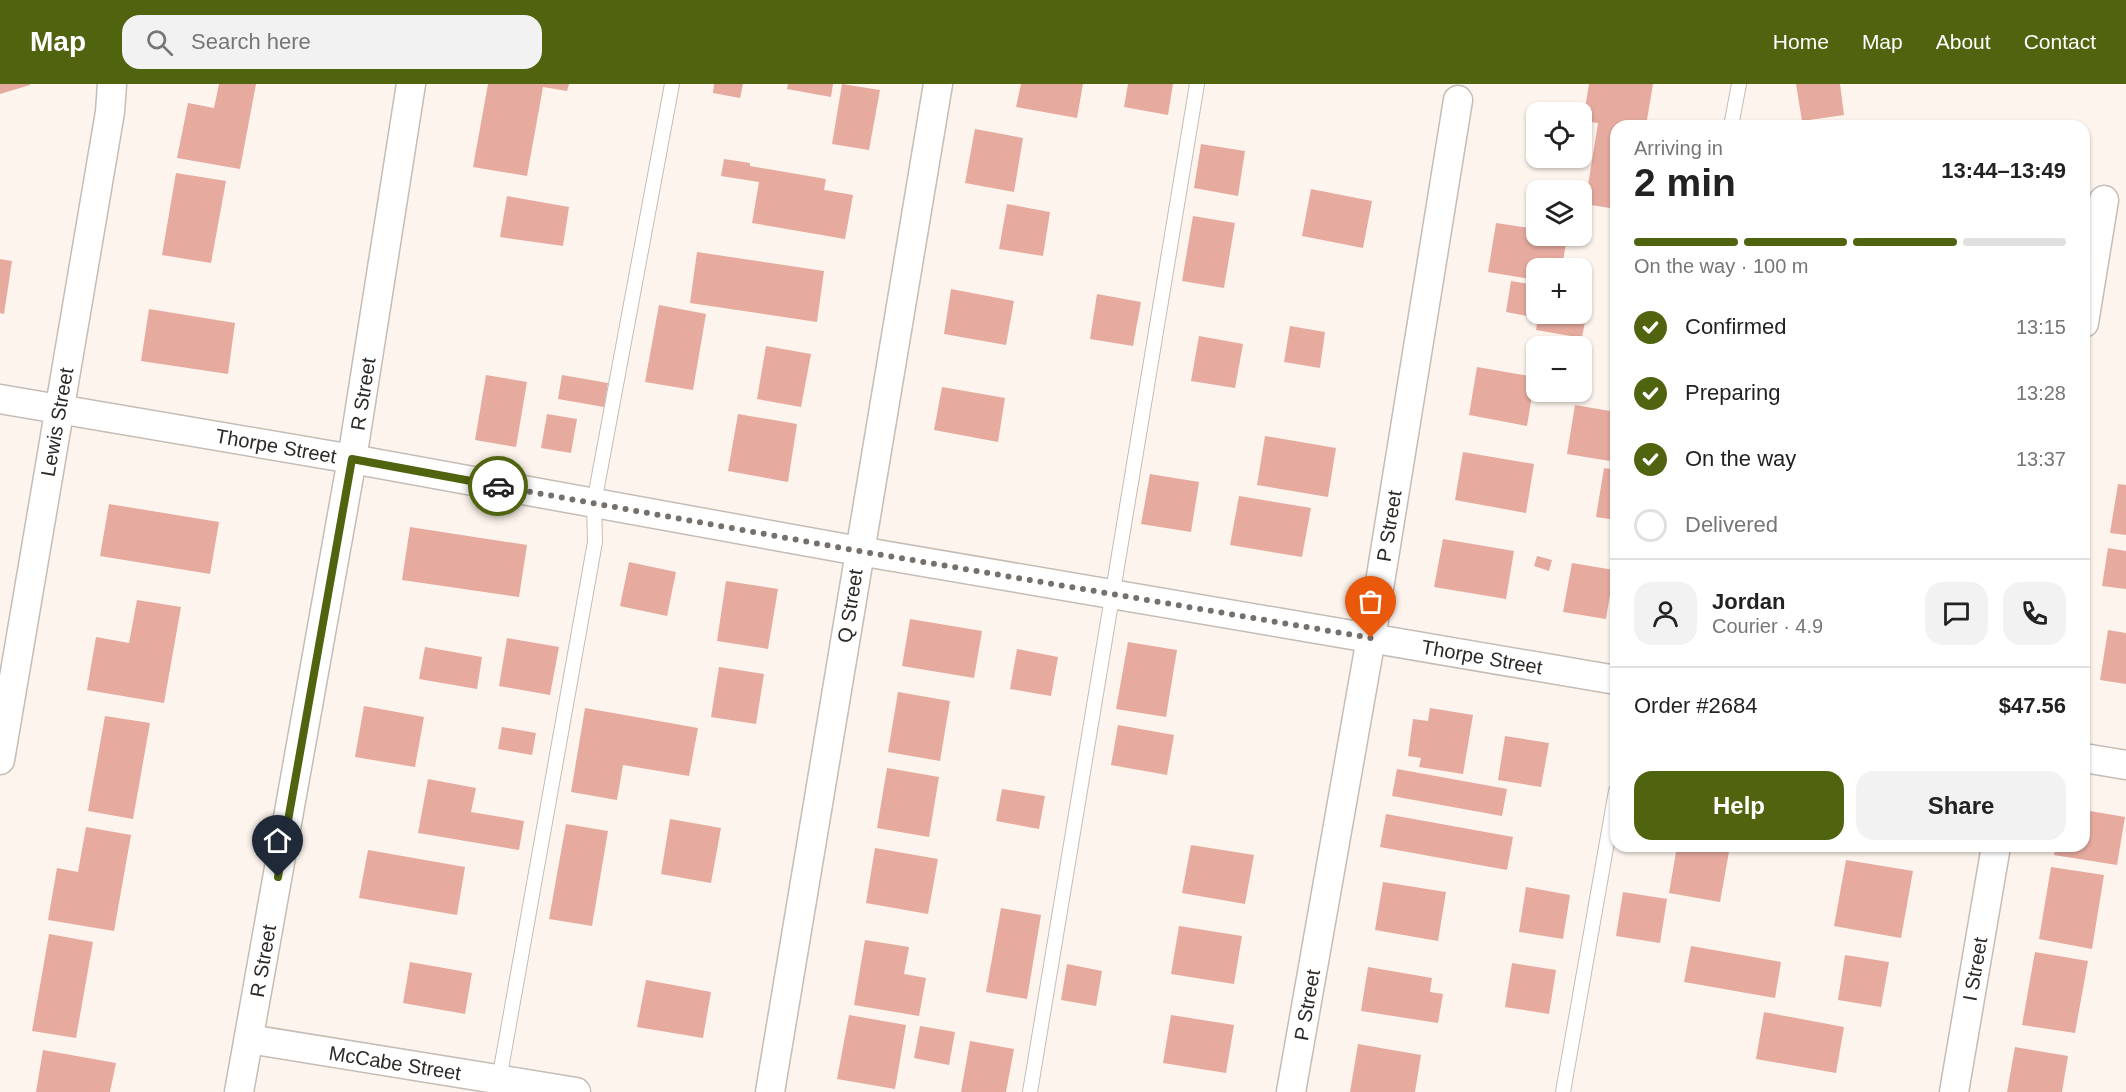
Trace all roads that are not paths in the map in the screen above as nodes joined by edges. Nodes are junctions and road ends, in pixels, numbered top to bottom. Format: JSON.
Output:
{"nodes":[{"id":1,"x":112,"y":84,"type":"edge"},
{"id":2,"x":411,"y":84,"type":"edge"},
{"id":3,"x":672,"y":84,"type":"edge"},
{"id":4,"x":939,"y":84,"type":"edge"},
{"id":5,"x":1197,"y":84,"type":"edge"},
{"id":6,"x":1739,"y":84,"type":"edge"},
{"id":7,"x":1458,"y":100,"type":"dead end"},
{"id":8,"x":1732,"y":120,"type":"edge"},
{"id":9,"x":2104,"y":200,"type":"dead end"},
{"id":10,"x":2090,"y":286,"type":"edge"},
{"id":11,"x":0,"y":399,"type":"edge"},
{"id":12,"x":58,"y":409,"type":"junction"},
{"id":13,"x":352,"y":459,"type":"junction"},
{"id":14,"x":594,"y":503,"type":"junction"},
{"id":15,"x":859,"y":551,"type":"junction"},
{"id":16,"x":1112,"y":594,"type":"junction"},
{"id":17,"x":1371,"y":638,"type":"junction"},
{"id":18,"x":1610,"y":679,"type":"edge"},
{"id":19,"x":2090,"y":759,"type":"edge"},
{"id":20,"x":0,"y":760,"type":"edge"},
{"id":21,"x":2126,"y":765,"type":"edge"},
{"id":22,"x":1610,"y":825,"type":"edge"},
{"id":23,"x":1995,"y":852,"type":"edge"},
{"id":24,"x":249,"y":1039,"type":"junction"},
{"id":25,"x":499,"y":1080,"type":"junction"},
{"id":26,"x":239,"y":1092,"type":"edge"},
{"id":27,"x":576,"y":1092,"type":"edge"},
{"id":28,"x":770,"y":1092,"type":"edge"},
{"id":29,"x":1030,"y":1092,"type":"edge"},
{"id":30,"x":1291,"y":1092,"type":"edge"},
{"id":31,"x":1563,"y":1092,"type":"edge"},
{"id":32,"x":1954,"y":1092,"type":"edge"}],
"edges":[{"from":1,"to":12,"type":"street","name":"Lewis Street"},
{"from":2,"to":13,"type":"street","name":"R Street"},
{"from":3,"to":14,"type":"lane"},
{"from":4,"to":15,"type":"street","name":"Q Street"},
{"from":5,"to":16,"type":"lane"},
{"from":6,"to":8,"type":"lane"},
{"from":7,"to":17,"type":"street","name":"P Street"},
{"from":9,"to":10,"type":"street"},
{"from":11,"to":12,"type":"street","name":"Thorpe Street"},
{"from":12,"to":13,"type":"street","name":"Thorpe Street"},
{"from":12,"to":20,"type":"street","name":"Lewis Street"},
{"from":13,"to":14,"type":"street","name":"Thorpe Street"},
{"from":13,"to":24,"type":"street","name":"R Street"},
{"from":14,"to":15,"type":"street","name":"Thorpe Street"},
{"from":14,"to":25,"type":"lane"},
{"from":15,"to":16,"type":"street","name":"Thorpe Street"},
{"from":15,"to":28,"type":"street","name":"Q Street"},
{"from":16,"to":17,"type":"street","name":"Thorpe Street"},
{"from":16,"to":29,"type":"lane"},
{"from":17,"to":18,"type":"street","name":"Thorpe Street"},
{"from":17,"to":30,"type":"street","name":"P Street"},
{"from":19,"to":21,"type":"street"},
{"from":22,"to":31,"type":"lane"},
{"from":23,"to":32,"type":"street","name":"I Street"},
{"from":24,"to":25,"type":"street","name":"McCabe Street"},
{"from":24,"to":26,"type":"street","name":"R Street"},
{"from":25,"to":27,"type":"street","name":"McCabe Street"}]}
